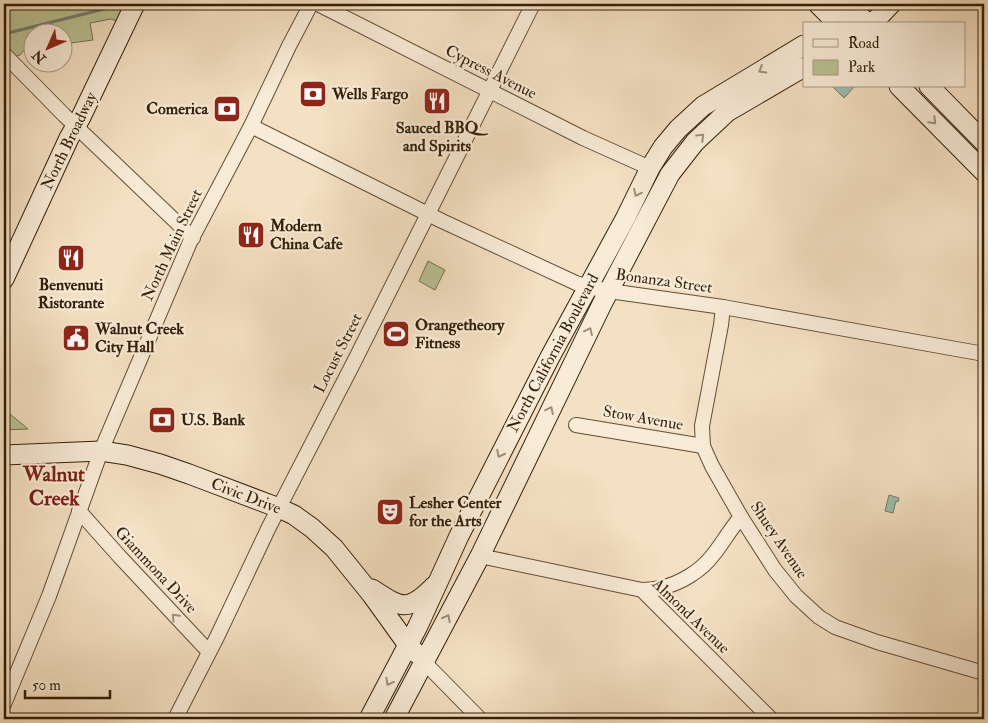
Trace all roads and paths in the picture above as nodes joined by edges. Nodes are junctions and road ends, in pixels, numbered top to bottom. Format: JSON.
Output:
{"nodes":[{"id":1,"x":135,"y":4,"type":"edge"},
{"id":2,"x":311,"y":4,"type":"edge"},
{"id":3,"x":318,"y":4,"type":"edge"},
{"id":4,"x":533,"y":4,"type":"edge"},
{"id":5,"x":818,"y":4,"type":"edge"},
{"id":6,"x":891,"y":4,"type":"edge"},
{"id":7,"x":854,"y":6,"type":"edge"},
{"id":8,"x":835,"y":22,"type":"edge"},
{"id":9,"x":839,"y":22,"type":"edge"},
{"id":10,"x":866,"y":22,"type":"edge"},
{"id":11,"x":874,"y":22,"type":"edge"},
{"id":12,"x":803,"y":46,"type":"edge"},
{"id":13,"x":6,"y":57,"type":"edge"},
{"id":14,"x":803,"y":68,"type":"edge"},
{"id":15,"x":901,"y":88,"type":"edge"},
{"id":16,"x":931,"y":88,"type":"edge"},
{"id":17,"x":490,"y":90,"type":"junction"},
{"id":18,"x":76,"y":126,"type":"junction"},
{"id":19,"x":251,"y":126,"type":"junction"},
{"id":20,"x":984,"y":142,"type":"edge"},
{"id":21,"x":650,"y":168,"type":"junction"},
{"id":22,"x":984,"y":172,"type":"edge"},
{"id":23,"x":427,"y":214,"type":"junction"},
{"id":24,"x":193,"y":238,"type":"junction"},
{"id":25,"x":4,"y":279,"type":"edge"},
{"id":26,"x":588,"y":287,"type":"junction"},
{"id":27,"x":609,"y":291,"type":"junction"},
{"id":28,"x":723,"y":306,"type":"junction"},
{"id":29,"x":984,"y":354,"type":"edge"},
{"id":30,"x":576,"y":424,"type":"dead end"},
{"id":31,"x":703,"y":446,"type":"junction"},
{"id":32,"x":101,"y":451,"type":"junction"},
{"id":33,"x":4,"y":455,"type":"edge"},
{"id":34,"x":279,"y":508,"type":"junction"},
{"id":35,"x":79,"y":511,"type":"junction"},
{"id":36,"x":741,"y":518,"type":"junction"},
{"id":37,"x":480,"y":556,"type":"junction"},
{"id":38,"x":361,"y":582,"type":"junction"},
{"id":39,"x":437,"y":584,"type":"junction"},
{"id":40,"x":642,"y":590,"type":"junction"},
{"id":41,"x":408,"y":645,"type":"junction"},
{"id":42,"x":209,"y":652,"type":"junction"},
{"id":43,"x":424,"y":662,"type":"junction"},
{"id":44,"x":984,"y":673,"type":"edge"},
{"id":45,"x":4,"y":704,"type":"edge"},
{"id":46,"x":174,"y":719,"type":"edge"},
{"id":47,"x":369,"y":719,"type":"edge"},
{"id":48,"x":394,"y":719,"type":"edge"},
{"id":49,"x":480,"y":719,"type":"edge"},
{"id":50,"x":770,"y":719,"type":"edge"}],
"edges":[{"from":1,"to":18,"type":"main road","name":"North Broadway"},
{"from":2,"to":19,"type":"street","name":"North Main Street"},
{"from":3,"to":17,"type":"street","name":"Cypress Avenue"},
{"from":4,"to":17,"type":"street","name":"Locust Street"},
{"from":5,"to":8,"type":"main road"},
{"from":6,"to":11,"type":"main road"},
{"from":7,"to":9,"type":"main road"},
{"from":7,"to":10,"type":"main road"},
{"from":12,"to":21,"type":"main road","name":"North California Boulevard","one_way":true},
{"from":13,"to":18,"type":"street"},
{"from":27,"to":14,"type":"main road","name":"North California Boulevard","one_way":true},
{"from":15,"to":22,"type":"main road","one_way":true},
{"from":16,"to":20,"type":"main road"},
{"from":17,"to":21,"type":"street","name":"Cypress Avenue"},
{"from":17,"to":23,"type":"street","name":"Locust Street"},
{"from":18,"to":24,"type":"street"},
{"from":18,"to":25,"type":"main road","name":"North Broadway"},
{"from":19,"to":23,"type":"street","name":"Bonanza Street"},
{"from":19,"to":24,"type":"street","name":"North Main Street"},
{"from":21,"to":26,"type":"main road","name":"North California Boulevard","one_way":true},
{"from":23,"to":26,"type":"street","name":"Bonanza Street"},
{"from":23,"to":34,"type":"street","name":"Locust Street"},
{"from":24,"to":32,"type":"street","name":"North Main Street"},
{"from":26,"to":27,"type":"street","name":"Bonanza Street"},
{"from":26,"to":39,"type":"main road","name":"North California Boulevard","one_way":true},
{"from":27,"to":28,"type":"street","name":"Bonanza Street"},
{"from":37,"to":27,"type":"main road","name":"North California Boulevard","one_way":true},
{"from":28,"to":29,"type":"street","name":"Bonanza Street"},
{"from":28,"to":31,"type":"street","name":"Shuey Avenue"},
{"from":30,"to":31,"type":"street","name":"Stow Avenue"},
{"from":31,"to":36,"type":"street","name":"Shuey Avenue"},
{"from":32,"to":33,"type":"main road","name":"Civic Drive"},
{"from":32,"to":34,"type":"main road","name":"Civic Drive"},
{"from":32,"to":35,"type":"street","name":"North Main Street"},
{"from":34,"to":38,"type":"main road","name":"Civic Drive"},
{"from":34,"to":42,"type":"street","name":"Locust Street"},
{"from":42,"to":35,"type":"street","name":"Giammona Drive","one_way":true},
{"from":35,"to":45,"type":"street","name":"North Main Street"},
{"from":36,"to":40,"type":"street"},
{"from":36,"to":44,"type":"street","name":"Shuey Avenue"},
{"from":37,"to":40,"type":"street","name":"Almond Avenue"},
{"from":43,"to":37,"type":"main road","name":"North California Boulevard","one_way":true},
{"from":38,"to":39,"type":"main road"},
{"from":38,"to":41,"type":"main road","name":"Civic Drive"},
{"from":39,"to":41,"type":"main road","name":"North California Boulevard"},
{"from":40,"to":50,"type":"street","name":"Almond Avenue"},
{"from":41,"to":43,"type":"main road","name":"Civic Drive"},
{"from":41,"to":47,"type":"main road","name":"North California Boulevard","one_way":true},
{"from":42,"to":46,"type":"street","name":"Locust Street"},
{"from":43,"to":48,"type":"main road","name":"North California Boulevard"},
{"from":43,"to":49,"type":"street"}]}
